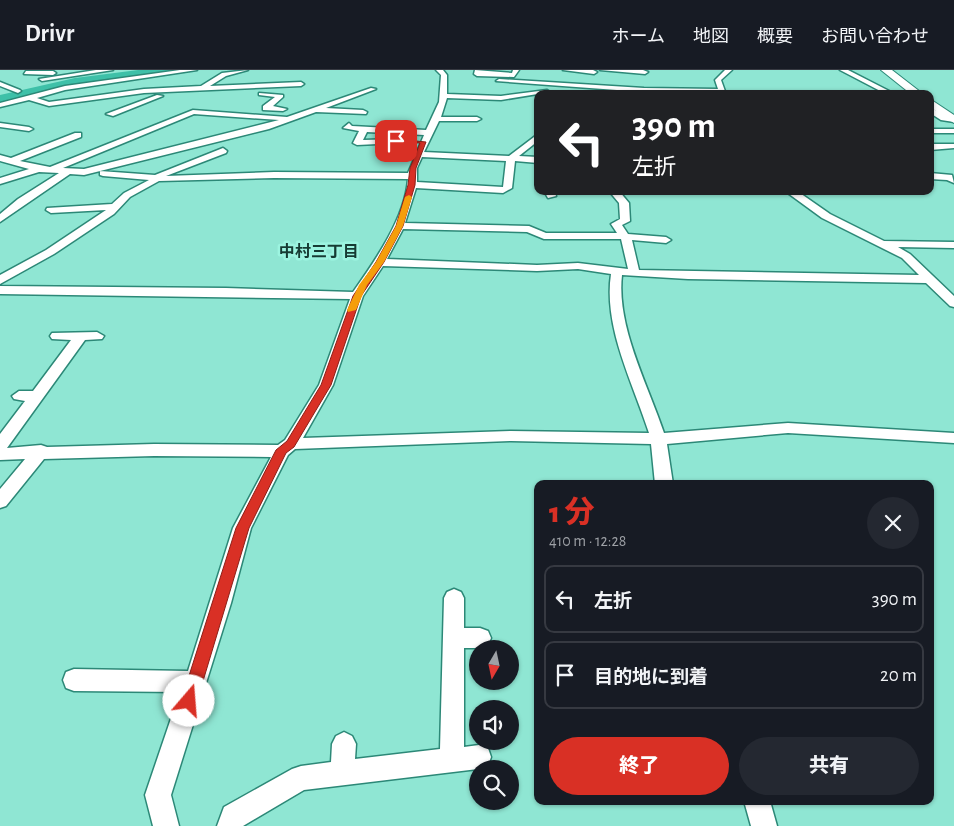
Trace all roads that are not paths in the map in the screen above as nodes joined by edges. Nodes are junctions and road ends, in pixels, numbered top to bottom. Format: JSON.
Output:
{"nodes":[{"id":1,"x":16,"y":70,"type":"edge"},
{"id":2,"x":110,"y":70,"type":"edge"},
{"id":3,"x":136,"y":70,"type":"edge"},
{"id":4,"x":194,"y":70,"type":"edge"},
{"id":5,"x":245,"y":70,"type":"edge"},
{"id":6,"x":439,"y":70,"type":"edge"},
{"id":7,"x":478,"y":70,"type":"edge"},
{"id":8,"x":516,"y":70,"type":"edge"},
{"id":9,"x":566,"y":70,"type":"edge"},
{"id":10,"x":593,"y":70,"type":"edge"},
{"id":11,"x":603,"y":70,"type":"edge"},
{"id":12,"x":729,"y":70,"type":"edge"},
{"id":13,"x":843,"y":70,"type":"edge"},
{"id":14,"x":886,"y":70,"type":"edge"},
{"id":15,"x":645,"y":72,"type":"dead end"},
{"id":16,"x":86,"y":73,"type":"junction"},
{"id":17,"x":26,"y":74,"type":"junction"},
{"id":18,"x":140,"y":78,"type":"junction"},
{"id":19,"x":499,"y":81,"type":"dead end"},
{"id":20,"x":41,"y":82,"type":"junction"},
{"id":21,"x":0,"y":84,"type":"edge"},
{"id":22,"x":301,"y":84,"type":"dead end"},
{"id":23,"x":576,"y":86,"type":"junction"},
{"id":24,"x":204,"y":87,"type":"junction"},
{"id":25,"x":589,"y":87,"type":"junction"},
{"id":26,"x":267,"y":89,"type":"dead end"},
{"id":27,"x":373,"y":89,"type":"dead end"},
{"id":28,"x":446,"y":89,"type":"junction"},
{"id":29,"x":557,"y":90,"type":"edge"},
{"id":30,"x":671,"y":90,"type":"edge"},
{"id":31,"x":722,"y":90,"type":"edge"},
{"id":32,"x":884,"y":90,"type":"edge"},
{"id":33,"x":913,"y":90,"type":"edge"},
{"id":34,"x":144,"y":91,"type":"junction"},
{"id":35,"x":534,"y":94,"type":"edge"},
{"id":36,"x":0,"y":96,"type":"edge"},
{"id":37,"x":28,"y":97,"type":"junction"},
{"id":38,"x":0,"y":105,"type":"edge"},
{"id":39,"x":260,"y":105,"type":"dead end"},
{"id":40,"x":269,"y":105,"type":"junction"},
{"id":41,"x":934,"y":105,"type":"edge"},
{"id":42,"x":309,"y":110,"type":"junction"},
{"id":43,"x":364,"y":112,"type":"dead end"},
{"id":44,"x":934,"y":112,"type":"edge"},
{"id":45,"x":110,"y":114,"type":"dead end"},
{"id":46,"x":286,"y":118,"type":"junction"},
{"id":47,"x":477,"y":119,"type":"dead end"},
{"id":48,"x":954,"y":120,"type":"edge"},
{"id":49,"x":0,"y":125,"type":"edge"},
{"id":50,"x":349,"y":126,"type":"dead end"},
{"id":51,"x":29,"y":129,"type":"dead end"},
{"id":52,"x":364,"y":130,"type":"junction"},
{"id":53,"x":934,"y":131,"type":"edge"},
{"id":54,"x":954,"y":131,"type":"edge"},
{"id":55,"x":78,"y":135,"type":"dead end"},
{"id":56,"x":427,"y":137,"type":"junction"},
{"id":57,"x":534,"y":140,"type":"edge"},
{"id":58,"x":954,"y":146,"type":"edge"},
{"id":59,"x":934,"y":147,"type":"edge"},
{"id":60,"x":223,"y":151,"type":"dead end"},
{"id":61,"x":4,"y":157,"type":"edge"},
{"id":62,"x":512,"y":159,"type":"junction"},
{"id":63,"x":534,"y":160,"type":"edge"},
{"id":64,"x":38,"y":169,"type":"junction"},
{"id":65,"x":52,"y":170,"type":"junction"},
{"id":66,"x":68,"y":171,"type":"junction"},
{"id":67,"x":84,"y":172,"type":"junction"},
{"id":68,"x":934,"y":176,"type":"edge"},
{"id":69,"x":157,"y":178,"type":"junction"},
{"id":70,"x":412,"y":180,"type":"junction"},
{"id":71,"x":954,"y":180,"type":"edge"},
{"id":72,"x":0,"y":181,"type":"edge"},
{"id":73,"x":617,"y":195,"type":"edge"},
{"id":74,"x":796,"y":195,"type":"edge"},
{"id":75,"x":114,"y":207,"type":"junction"},
{"id":76,"x":5,"y":210,"type":"edge"},
{"id":77,"x":51,"y":210,"type":"dead end"},
{"id":78,"x":0,"y":219,"type":"edge"},
{"id":79,"x":399,"y":226,"type":"junction"},
{"id":80,"x":626,"y":236,"type":"junction"},
{"id":81,"x":666,"y":240,"type":"dead end"},
{"id":82,"x":884,"y":244,"type":"junction"},
{"id":83,"x":954,"y":245,"type":"edge"},
{"id":84,"x":380,"y":262,"type":"junction"},
{"id":85,"x":617,"y":271,"type":"junction"},
{"id":86,"x":634,"y":273,"type":"junction"},
{"id":87,"x":928,"y":279,"type":"junction"},
{"id":88,"x":0,"y":280,"type":"edge"},
{"id":89,"x":0,"y":290,"type":"edge"},
{"id":90,"x":357,"y":296,"type":"junction"},
{"id":91,"x":954,"y":303,"type":"edge"},
{"id":92,"x":57,"y":336,"type":"dead end"},
{"id":93,"x":81,"y":336,"type":"junction"},
{"id":94,"x":98,"y":336,"type":"dead end"},
{"id":95,"x":19,"y":396,"type":"dead end"},
{"id":96,"x":37,"y":396,"type":"junction"},
{"id":97,"x":658,"y":438,"type":"junction"},
{"id":98,"x":954,"y":438,"type":"edge"},
{"id":99,"x":0,"y":446,"type":"edge"},
{"id":100,"x":286,"y":447,"type":"junction"},
{"id":101,"x":41,"y":451,"type":"junction"},
{"id":102,"x":0,"y":454,"type":"edge"},
{"id":103,"x":663,"y":480,"type":"edge"},
{"id":104,"x":0,"y":500,"type":"edge"},
{"id":105,"x":454,"y":598,"type":"dead end"},
{"id":106,"x":454,"y":638,"type":"junction"},
{"id":107,"x":480,"y":638,"type":"dead end"},
{"id":108,"x":74,"y":680,"type":"dead end"},
{"id":109,"x":195,"y":682,"type":"junction"},
{"id":110,"x":344,"y":744,"type":"dead end"},
{"id":111,"x":479,"y":757,"type":"dead end"},
{"id":112,"x":452,"y":760,"type":"junction"},
{"id":113,"x":342,"y":773,"type":"junction"},
{"id":114,"x":758,"y":805,"type":"edge"},
{"id":115,"x":166,"y":826,"type":"edge"},
{"id":116,"x":230,"y":826,"type":"edge"},
{"id":117,"x":764,"y":826,"type":"edge"}],
"edges":[{"from":1,"to":17,"type":"street"},
{"from":2,"to":16,"type":"street"},
{"from":3,"to":20,"type":"street"},
{"from":4,"to":18,"type":"street"},
{"from":5,"to":24,"type":"street"},
{"from":6,"to":28,"type":"street"},
{"from":7,"to":8,"type":"street"},
{"from":9,"to":10,"type":"street"},
{"from":10,"to":25,"type":"street"},
{"from":11,"to":15,"type":"street"},
{"from":12,"to":31,"type":"street"},
{"from":13,"to":32,"type":"street"},
{"from":14,"to":33,"type":"street"},
{"from":16,"to":17,"type":"street"},
{"from":16,"to":20,"type":"street"},
{"from":17,"to":20,"type":"street"},
{"from":18,"to":34,"type":"street"},
{"from":18,"to":37,"type":"street"},
{"from":19,"to":23,"type":"street"},
{"from":21,"to":36,"type":"street"},
{"from":22,"to":24,"type":"street"},
{"from":23,"to":25,"type":"street"},
{"from":23,"to":29,"type":"street"},
{"from":24,"to":34,"type":"street"},
{"from":25,"to":30,"type":"street"},
{"from":26,"to":40,"type":"street"},
{"from":27,"to":42,"type":"street"},
{"from":28,"to":35,"type":"street"},
{"from":28,"to":56,"type":"street"},
{"from":34,"to":37,"type":"street"},
{"from":34,"to":45,"type":"street"},
{"from":37,"to":38,"type":"street"},
{"from":39,"to":40,"type":"street"},
{"from":40,"to":42,"type":"street"},
{"from":41,"to":48,"type":"street"},
{"from":42,"to":43,"type":"street"},
{"from":42,"to":46,"type":"street"},
{"from":44,"to":48,"type":"street"},
{"from":46,"to":65,"type":"street"},
{"from":46,"to":67,"type":"street"},
{"from":47,"to":56,"type":"street"},
{"from":49,"to":51,"type":"street"},
{"from":50,"to":52,"type":"street"},
{"from":52,"to":56,"type":"street"},
{"from":52,"to":56,"type":"street"},
{"from":53,"to":54,"type":"street"},
{"from":55,"to":61,"type":"street"},
{"from":56,"to":62,"type":"street"},
{"from":56,"to":70,"type":"street"},
{"from":57,"to":62,"type":"street"},
{"from":58,"to":59,"type":"street"},
{"from":60,"to":69,"type":"street"},
{"from":61,"to":64,"type":"street"},
{"from":62,"to":63,"type":"street"},
{"from":62,"to":70,"type":"street"},
{"from":64,"to":65,"type":"street"},
{"from":64,"to":72,"type":"street"},
{"from":65,"to":66,"type":"street"},
{"from":66,"to":67,"type":"street"},
{"from":66,"to":76,"type":"street"},
{"from":67,"to":69,"type":"street"},
{"from":68,"to":71,"type":"street"},
{"from":69,"to":70,"type":"street"},
{"from":69,"to":75,"type":"street"},
{"from":70,"to":79,"type":"street"},
{"from":73,"to":80,"type":"street"},
{"from":74,"to":82,"type":"street"},
{"from":75,"to":77,"type":"street"},
{"from":75,"to":88,"type":"street"},
{"from":76,"to":78,"type":"street"},
{"from":79,"to":80,"type":"street"},
{"from":79,"to":84,"type":"street"},
{"from":80,"to":81,"type":"street"},
{"from":80,"to":86,"type":"street"},
{"from":82,"to":83,"type":"street"},
{"from":82,"to":87,"type":"street"},
{"from":84,"to":85,"type":"street"},
{"from":84,"to":90,"type":"street"},
{"from":85,"to":86,"type":"street"},
{"from":85,"to":97,"type":"street"},
{"from":86,"to":87,"type":"street"},
{"from":87,"to":91,"type":"street"},
{"from":89,"to":90,"type":"street"},
{"from":90,"to":100,"type":"street"},
{"from":92,"to":93,"type":"street"},
{"from":93,"to":94,"type":"street"},
{"from":93,"to":96,"type":"street"},
{"from":95,"to":96,"type":"street"},
{"from":96,"to":99,"type":"street"},
{"from":97,"to":98,"type":"street"},
{"from":97,"to":100,"type":"street"},
{"from":97,"to":103,"type":"street"},
{"from":100,"to":101,"type":"street"},
{"from":100,"to":109,"type":"street"},
{"from":101,"to":102,"type":"street"},
{"from":101,"to":104,"type":"street"},
{"from":105,"to":106,"type":"street"},
{"from":106,"to":107,"type":"street"},
{"from":106,"to":112,"type":"street"},
{"from":108,"to":109,"type":"street"},
{"from":109,"to":115,"type":"street"},
{"from":110,"to":113,"type":"street"},
{"from":111,"to":112,"type":"street"},
{"from":112,"to":113,"type":"street"},
{"from":113,"to":116,"type":"street"},
{"from":114,"to":117,"type":"street"}]}
